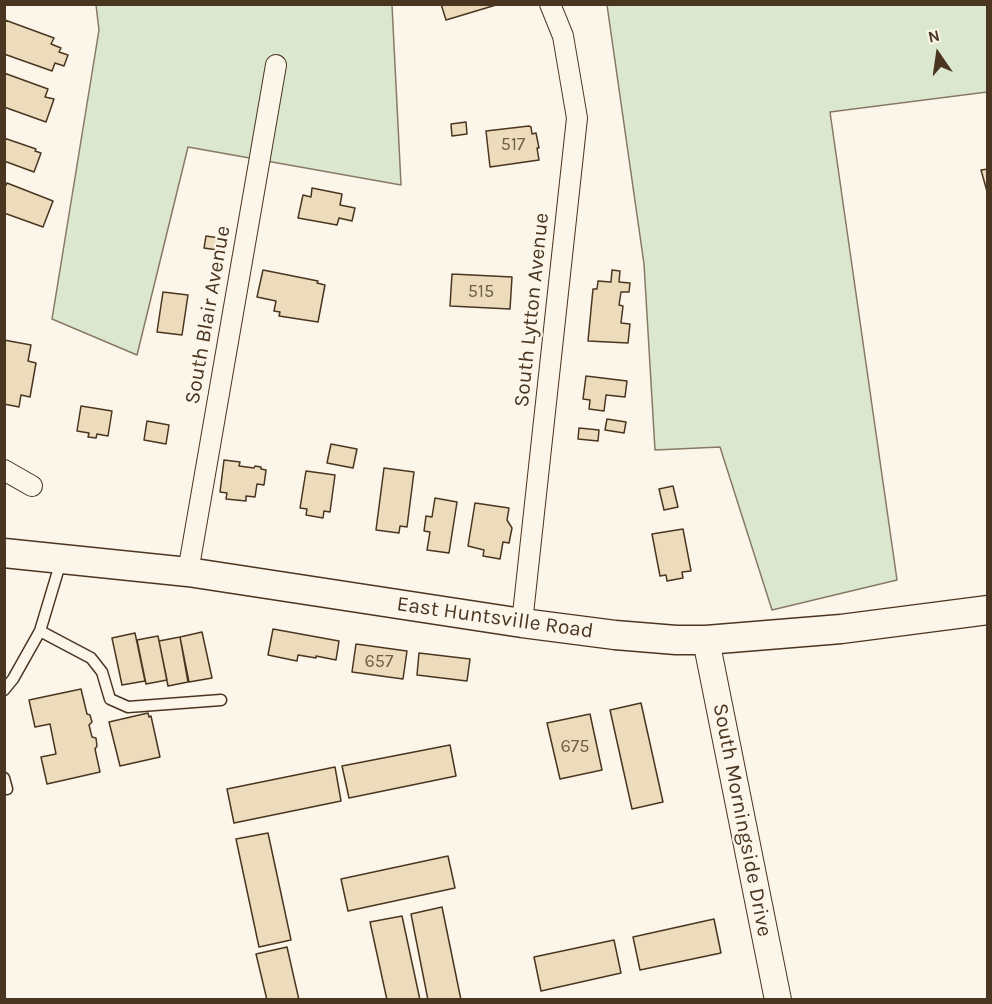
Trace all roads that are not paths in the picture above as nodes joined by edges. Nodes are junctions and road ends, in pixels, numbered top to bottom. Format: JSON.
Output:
{"nodes":[{"id":1,"x":550,"y":4,"type":"edge"},
{"id":2,"x":276,"y":65,"type":"dead end"},
{"id":3,"x":4,"y":470,"type":"edge"},
{"id":4,"x":32,"y":486,"type":"dead end"},
{"id":5,"x":4,"y":553,"type":"edge"},
{"id":6,"x":62,"y":558,"type":"junction"},
{"id":7,"x":188,"y":572,"type":"junction"},
{"id":8,"x":987,"y":610,"type":"edge"},
{"id":9,"x":522,"y":623,"type":"junction"},
{"id":10,"x":40,"y":631,"type":"junction"},
{"id":11,"x":706,"y":640,"type":"junction"},
{"id":12,"x":4,"y":690,"type":"edge"},
{"id":13,"x":221,"y":700,"type":"dead end"},
{"id":14,"x":4,"y":777,"type":"edge"},
{"id":15,"x":7,"y":789,"type":"dead end"},
{"id":16,"x":778,"y":999,"type":"edge"}],
"edges":[{"from":1,"to":9,"type":"street","name":"South Lytton Avenue"},
{"from":2,"to":7,"type":"street","name":"South Blair Avenue"},
{"from":3,"to":4,"type":"street"},
{"from":5,"to":6,"type":"main road","name":"East Huntsville Road"},
{"from":6,"to":7,"type":"main road","name":"East Huntsville Road"},
{"from":6,"to":10,"type":"lane"},
{"from":7,"to":9,"type":"main road","name":"East Huntsville Road"},
{"from":8,"to":11,"type":"main road","name":"East Huntsville Road"},
{"from":9,"to":11,"type":"main road","name":"East Huntsville Road"},
{"from":10,"to":12,"type":"lane"},
{"from":10,"to":13,"type":"lane"},
{"from":11,"to":16,"type":"street","name":"South Morningside Drive"},
{"from":14,"to":15,"type":"lane"}]}
